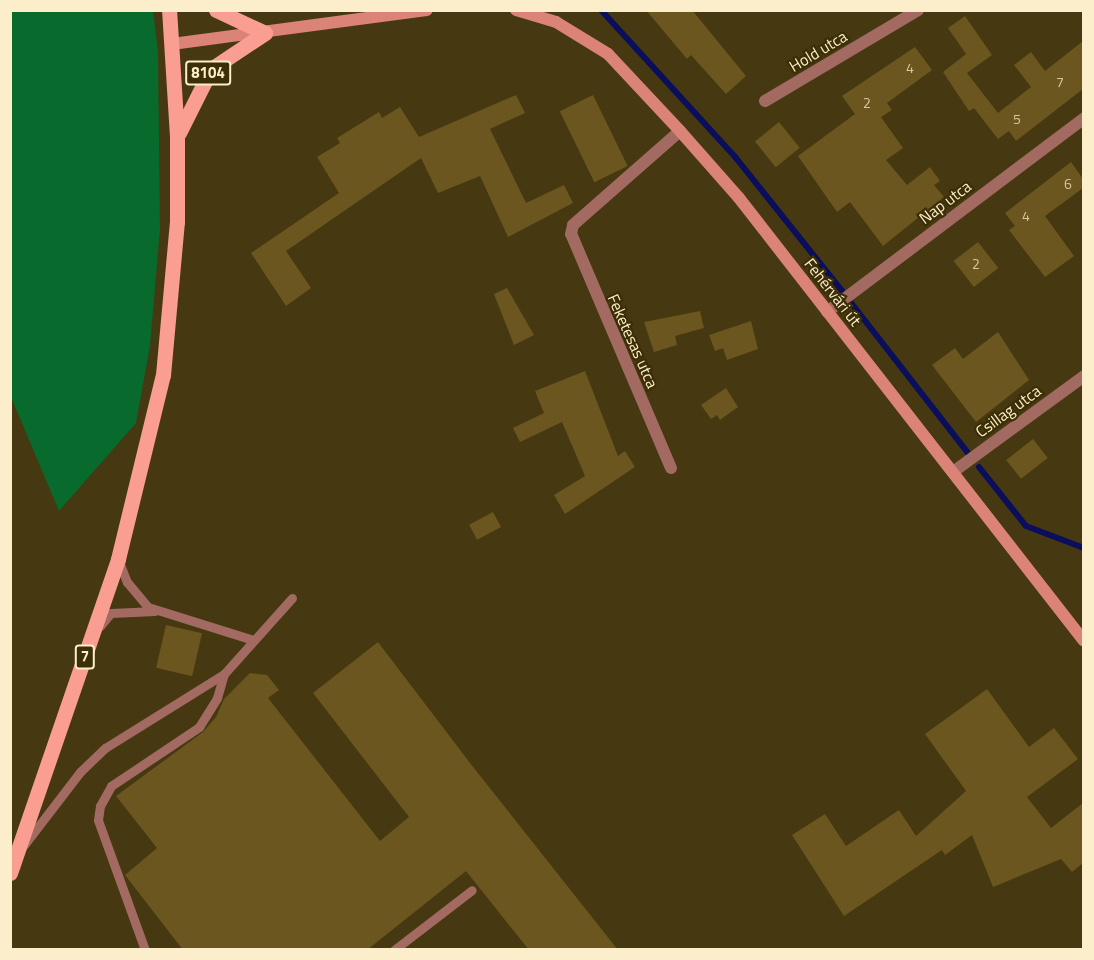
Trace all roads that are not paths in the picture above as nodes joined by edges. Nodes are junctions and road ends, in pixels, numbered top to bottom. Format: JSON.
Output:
{"nodes":[{"id":1,"x":169,"y":10,"type":"edge"},
{"id":2,"x":216,"y":10,"type":"edge"},
{"id":3,"x":427,"y":10,"type":"edge"},
{"id":4,"x":516,"y":10,"type":"edge"},
{"id":5,"x":918,"y":10,"type":"edge"},
{"id":6,"x":265,"y":33,"type":"junction"},
{"id":7,"x":172,"y":44,"type":"junction"},
{"id":8,"x":765,"y":101,"type":"dead end"},
{"id":9,"x":1083,"y":118,"type":"edge"},
{"id":10,"x":680,"y":131,"type":"junction"},
{"id":11,"x":177,"y":136,"type":"junction"},
{"id":12,"x":827,"y":312,"type":"junction"},
{"id":13,"x":1083,"y":376,"type":"edge"},
{"id":14,"x":671,"y":468,"type":"dead end"},
{"id":15,"x":953,"y":472,"type":"junction"},
{"id":16,"x":118,"y":559,"type":"junction"},
{"id":17,"x":292,"y":598,"type":"dead end"},
{"id":18,"x":166,"y":612,"type":"junction"},
{"id":19,"x":253,"y":640,"type":"junction"},
{"id":20,"x":1083,"y":641,"type":"edge"},
{"id":21,"x":90,"y":642,"type":"junction"},
{"id":22,"x":224,"y":674,"type":"junction"},
{"id":23,"x":19,"y":852,"type":"junction"},
{"id":24,"x":10,"y":873,"type":"edge"},
{"id":25,"x":472,"y":890,"type":"dead end"},
{"id":26,"x":145,"y":950,"type":"edge"},
{"id":27,"x":394,"y":950,"type":"edge"}],
"edges":[{"from":1,"to":7,"type":"main road","number":"7"},
{"from":2,"to":6,"type":"main road"},
{"from":3,"to":6,"type":"main road","number":"8104"},
{"from":4,"to":10,"type":"main road","name":"Fehérvári út"},
{"from":5,"to":8,"type":"street","name":"Hold utca"},
{"from":6,"to":7,"type":"main road","number":"8104"},
{"from":6,"to":11,"type":"main road","number":"8104"},
{"from":7,"to":11,"type":"main road","number":"7"},
{"from":9,"to":12,"type":"street","name":"Nap utca"},
{"from":10,"to":12,"type":"main road","name":"Fehérvári út"},
{"from":10,"to":14,"type":"street","name":"Feketesas utca"},
{"from":11,"to":16,"type":"main road","number":"7"},
{"from":12,"to":15,"type":"main road","name":"Fehérvári út"},
{"from":13,"to":15,"type":"street","name":"Csillag utca"},
{"from":15,"to":20,"type":"main road","name":"Fehérvári út"},
{"from":16,"to":18,"type":"lane"},
{"from":16,"to":21,"type":"main road","number":"7"},
{"from":17,"to":19,"type":"lane"},
{"from":18,"to":19,"type":"lane"},
{"from":18,"to":21,"type":"lane"},
{"from":19,"to":22,"type":"lane"},
{"from":21,"to":23,"type":"main road","number":"7"},
{"from":22,"to":23,"type":"lane"},
{"from":22,"to":26,"type":"lane"},
{"from":23,"to":24,"type":"main road","number":"7"},
{"from":25,"to":27,"type":"lane"}]}
